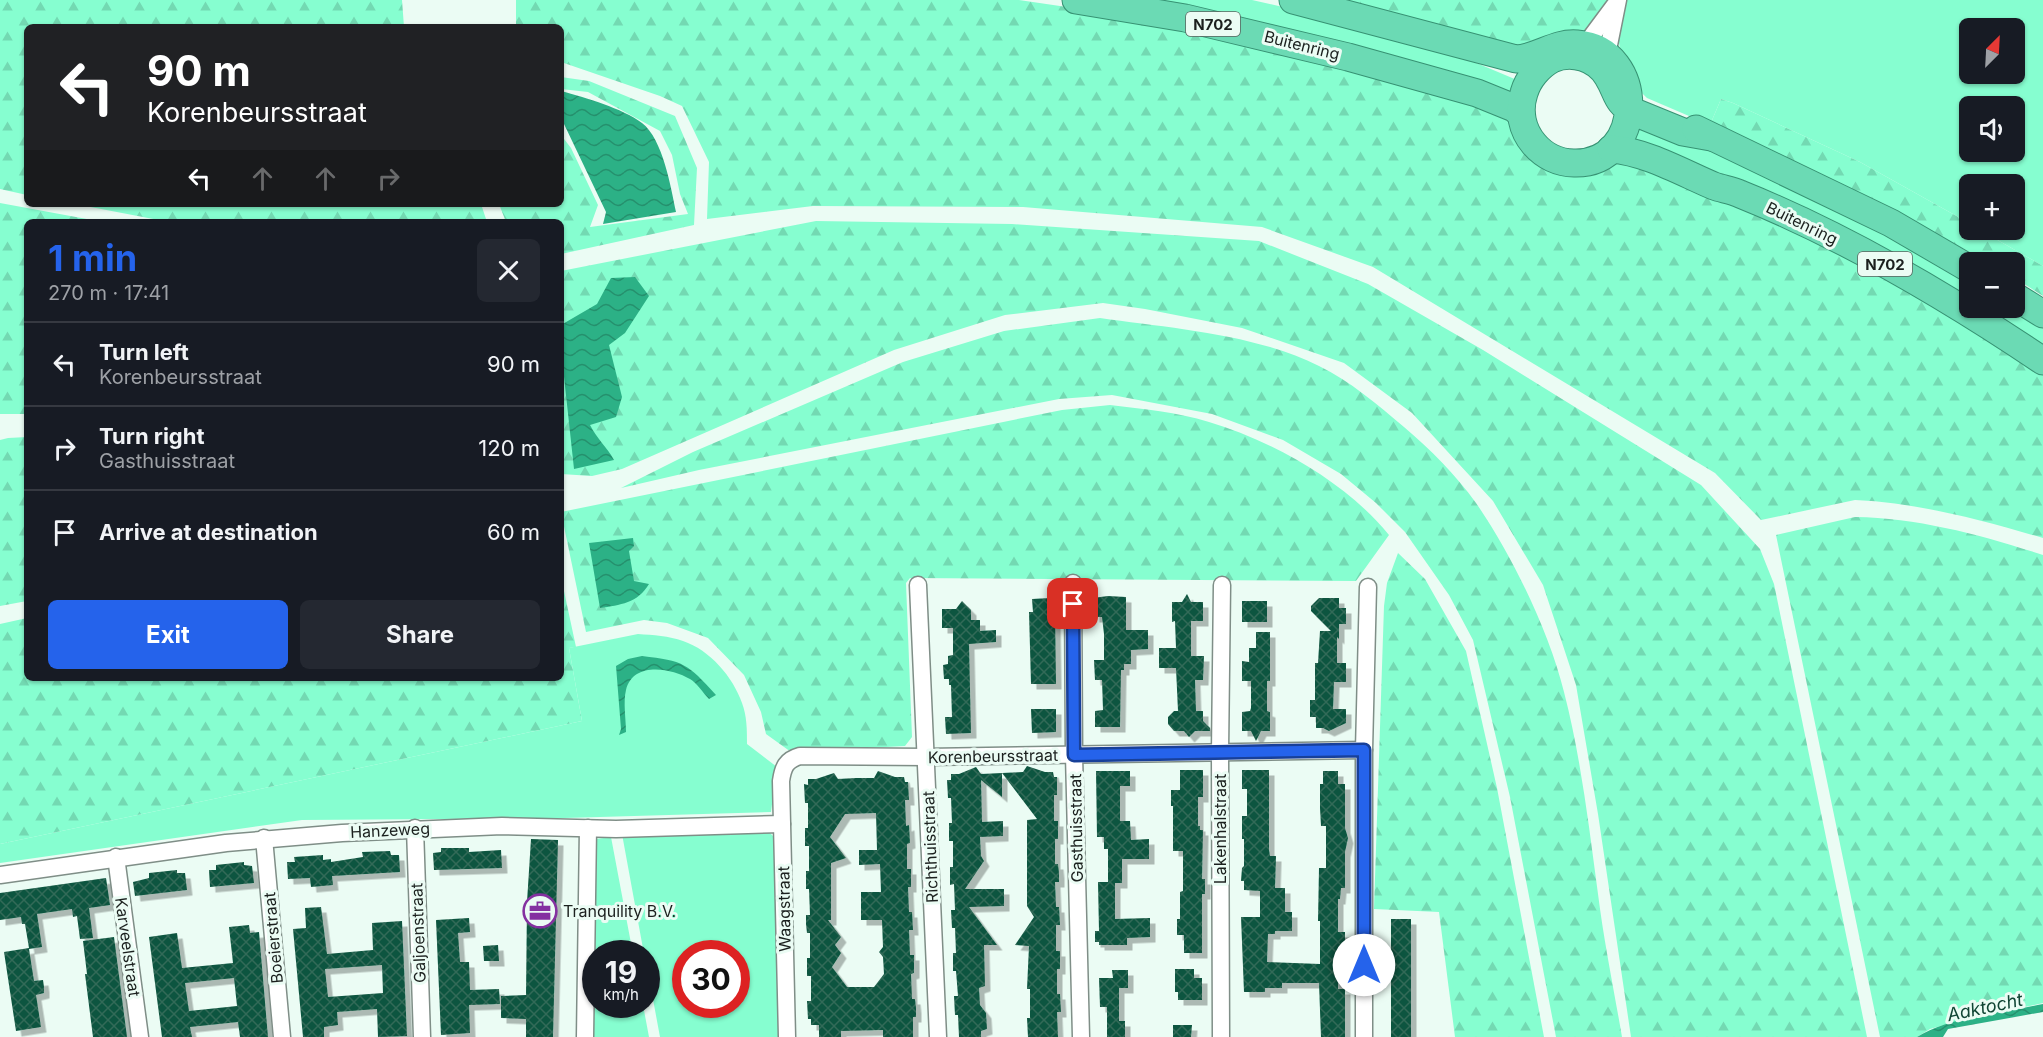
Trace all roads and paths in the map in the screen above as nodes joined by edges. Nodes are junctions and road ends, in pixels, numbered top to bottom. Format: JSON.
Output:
{"nodes":[{"id":1,"x":1076,"y":0,"type":"edge"},
{"id":2,"x":1293,"y":0,"type":"edge"},
{"id":3,"x":1617,"y":2,"type":"edge"},
{"id":4,"x":1588,"y":52,"type":"junction"},
{"id":5,"x":1540,"y":61,"type":"junction"},
{"id":6,"x":1628,"y":101,"type":"junction"},
{"id":7,"x":1521,"y":114,"type":"junction"},
{"id":8,"x":1611,"y":149,"type":"junction"},
{"id":9,"x":1959,"y":263,"type":"edge"},
{"id":10,"x":2025,"y":303,"type":"edge"},
{"id":11,"x":2043,"y":314,"type":"edge"},
{"id":12,"x":2043,"y":361,"type":"edge"},
{"id":13,"x":1073,"y":583,"type":"dead end"},
{"id":14,"x":918,"y":585,"type":"dead end"},
{"id":15,"x":1222,"y":585,"type":"dead end"},
{"id":16,"x":1368,"y":587,"type":"dead end"},
{"id":17,"x":1364,"y":750,"type":"junction"},
{"id":18,"x":1220,"y":752,"type":"junction"},
{"id":19,"x":1074,"y":755,"type":"junction"},
{"id":20,"x":927,"y":757,"type":"junction"},
{"id":21,"x":781,"y":780,"type":"joint"},
{"id":22,"x":782,"y":824,"type":"junction"},
{"id":23,"x":415,"y":828,"type":"junction"},
{"id":24,"x":588,"y":828,"type":"junction"},
{"id":25,"x":264,"y":838,"type":"junction"},
{"id":26,"x":116,"y":857,"type":"junction"},
{"id":27,"x":0,"y":875,"type":"edge"},
{"id":28,"x":140,"y":1037,"type":"edge"},
{"id":29,"x":282,"y":1037,"type":"edge"},
{"id":30,"x":422,"y":1037,"type":"edge"},
{"id":31,"x":585,"y":1037,"type":"edge"},
{"id":32,"x":787,"y":1037,"type":"edge"},
{"id":33,"x":938,"y":1037,"type":"edge"},
{"id":34,"x":1081,"y":1037,"type":"edge"},
{"id":35,"x":1221,"y":1037,"type":"edge"},
{"id":36,"x":1364,"y":1037,"type":"edge"}],
"edges":[{"from":1,"to":7,"type":"highway","name":"Buitenring","number":"N702"},
{"from":2,"to":5,"type":"highway"},
{"from":3,"to":4,"type":"street"},
{"from":3,"to":4,"type":"street"},
{"from":4,"to":5,"type":"highway"},
{"from":4,"to":6,"type":"highway"},
{"from":5,"to":7,"type":"highway"},
{"from":6,"to":8,"type":"highway"},
{"from":6,"to":9,"type":"highway","number":"N702"},
{"from":7,"to":8,"type":"highway"},
{"from":8,"to":12,"type":"highway","name":"Buitenring","number":"N702"},
{"from":10,"to":11,"type":"highway"},
{"from":13,"to":19,"type":"street","name":"Gasthuisstraat"},
{"from":14,"to":20,"type":"street","name":"Richthuisstraat"},
{"from":15,"to":18,"type":"street","name":"Lakenhalstraat"},
{"from":16,"to":17,"type":"street"},
{"from":17,"to":18,"type":"street","name":"Korenbeursstraat"},
{"from":17,"to":36,"type":"street"},
{"from":18,"to":19,"type":"street","name":"Korenbeursstraat"},
{"from":18,"to":35,"type":"street","name":"Lakenhalstraat"},
{"from":19,"to":20,"type":"street","name":"Korenbeursstraat"},
{"from":19,"to":34,"type":"street","name":"Gasthuisstraat"},
{"from":20,"to":21,"type":"street","name":"Korenbeursstraat"},
{"from":20,"to":33,"type":"street","name":"Richthuisstraat"},
{"from":21,"to":22,"type":"street","name":"Waagstraat"},
{"from":22,"to":24,"type":"street","name":"Hanzeweg"},
{"from":22,"to":32,"type":"street","name":"Waagstraat"},
{"from":23,"to":24,"type":"street","name":"Hanzeweg"},
{"from":23,"to":25,"type":"street","name":"Hanzeweg"},
{"from":23,"to":30,"type":"street","name":"Galjoenstraat"},
{"from":24,"to":31,"type":"street"},
{"from":25,"to":26,"type":"street","name":"Hanzeweg"},
{"from":25,"to":29,"type":"street","name":"Boeierstraat"},
{"from":26,"to":27,"type":"street","name":"Hanzeweg"},
{"from":26,"to":28,"type":"street","name":"Karveelstraat"}]}
